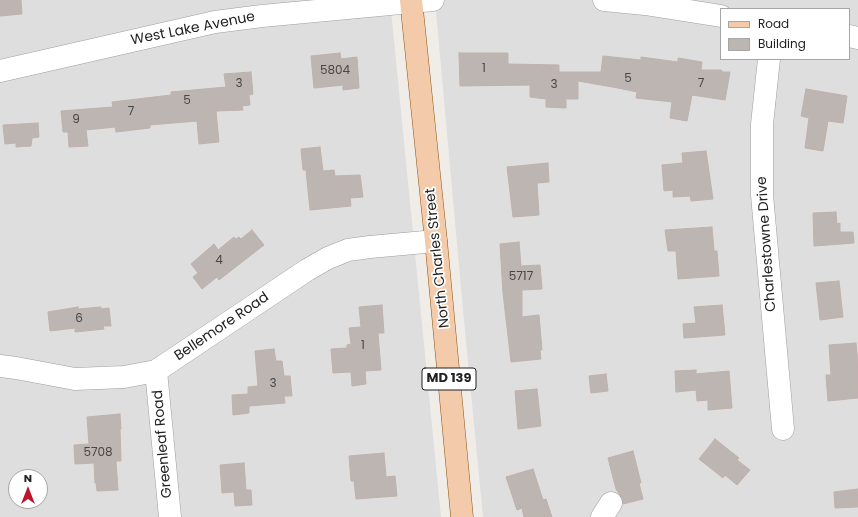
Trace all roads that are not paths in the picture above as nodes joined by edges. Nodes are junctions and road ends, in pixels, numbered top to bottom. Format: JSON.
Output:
{"nodes":[{"id":1,"x":604,"y":0,"type":"edge"},
{"id":2,"x":418,"y":1,"type":"edge"},
{"id":3,"x":720,"y":16,"type":"edge"},
{"id":4,"x":769,"y":60,"type":"edge"},
{"id":5,"x":0,"y":70,"type":"edge"},
{"id":6,"x":436,"y":241,"type":"junction"},
{"id":7,"x":0,"y":366,"type":"edge"},
{"id":8,"x":156,"y":371,"type":"junction"},
{"id":9,"x":783,"y":429,"type":"dead end"},
{"id":10,"x":170,"y":517,"type":"edge"},
{"id":11,"x":462,"y":517,"type":"edge"}],
"edges":[{"from":1,"to":3,"type":"street"},
{"from":2,"to":5,"type":"street","name":"West Lake Avenue"},
{"from":2,"to":6,"type":"main road","name":"North Charles Street","number":"MD 139"},
{"from":4,"to":9,"type":"street","name":"Charlestowne Drive"},
{"from":6,"to":8,"type":"street","name":"Bellemore Road"},
{"from":6,"to":11,"type":"main road","name":"North Charles Street","number":"MD 139"},
{"from":7,"to":8,"type":"street","name":"Bellemore Road"},
{"from":8,"to":10,"type":"street","name":"Greenleaf Road"}]}
